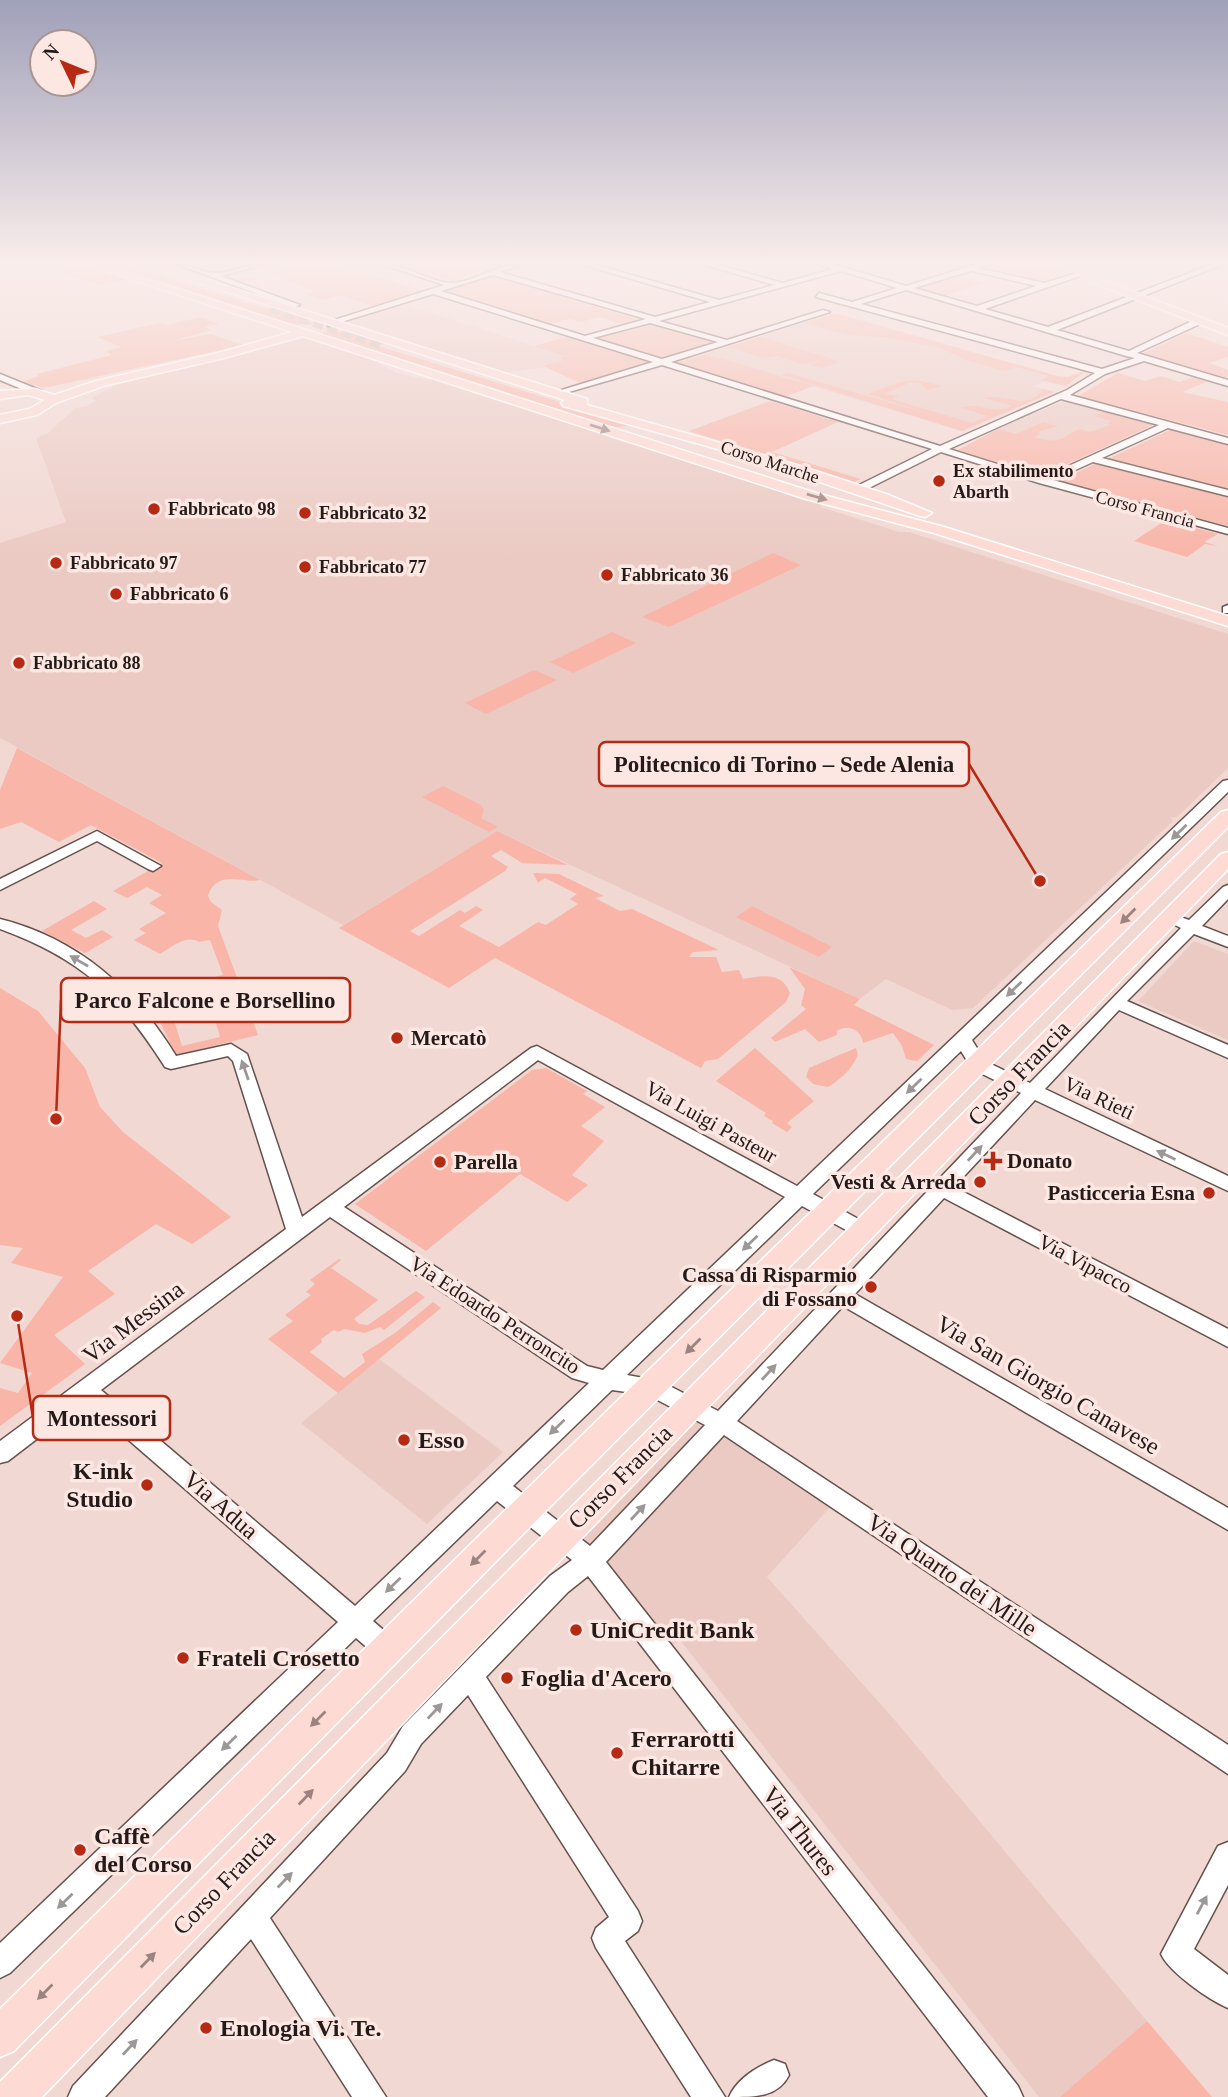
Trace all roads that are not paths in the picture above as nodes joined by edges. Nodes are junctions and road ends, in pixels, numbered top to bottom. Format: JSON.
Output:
{"nodes":[{"id":1,"x":194,"y":362,"type":"edge"},
{"id":2,"x":392,"y":362,"type":"tunnel mouth"},
{"id":3,"x":437,"y":362,"type":"edge"},
{"id":4,"x":456,"y":362,"type":"edge"},
{"id":5,"x":662,"y":362,"type":"joint"},
{"id":6,"x":1065,"y":362,"type":"edge"},
{"id":7,"x":1132,"y":362,"type":"edge"},
{"id":8,"x":1157,"y":362,"type":"edge"},
{"id":9,"x":1102,"y":372,"type":"junction"},
{"id":10,"x":0,"y":377,"type":"edge"},
{"id":11,"x":12,"y":381,"type":"junction"},
{"id":12,"x":100,"y":383,"type":"junction"},
{"id":13,"x":1228,"y":383,"type":"edge"},
{"id":14,"x":39,"y":393,"type":"junction"},
{"id":15,"x":558,"y":394,"type":"junction"},
{"id":16,"x":1,"y":395,"type":"edge"},
{"id":17,"x":1061,"y":396,"type":"junction"},
{"id":18,"x":52,"y":400,"type":"junction"},
{"id":19,"x":0,"y":419,"type":"edge"},
{"id":20,"x":635,"y":419,"type":"junction"},
{"id":21,"x":1167,"y":425,"type":"junction"},
{"id":22,"x":1228,"y":441,"type":"edge"},
{"id":23,"x":942,"y":450,"type":"junction"},
{"id":24,"x":1093,"y":459,"type":"junction"},
{"id":25,"x":1043,"y":481,"type":"junction"},
{"id":26,"x":859,"y":489,"type":"junction"},
{"id":27,"x":1228,"y":494,"type":"edge"},
{"id":28,"x":1228,"y":531,"type":"edge"},
{"id":29,"x":1228,"y":610,"type":"edge"},
{"id":30,"x":1228,"y":621,"type":"edge"},
{"id":31,"x":1228,"y":784,"type":"edge"},
{"id":32,"x":1228,"y":816,"type":"edge"},
{"id":33,"x":1228,"y":858,"type":"edge"},
{"id":34,"x":153,"y":866,"type":"dead end"},
{"id":35,"x":0,"y":885,"type":"edge"},
{"id":36,"x":1228,"y":890,"type":"edge"},
{"id":37,"x":1169,"y":918,"type":"junction"},
{"id":38,"x":0,"y":924,"type":"edge"},
{"id":39,"x":1192,"y":927,"type":"junction"},
{"id":40,"x":1228,"y":942,"type":"edge"},
{"id":41,"x":1112,"y":1008,"type":"junction"},
{"id":42,"x":963,"y":1039,"type":"junction"},
{"id":43,"x":537,"y":1052,"type":"joint"},
{"id":44,"x":1228,"y":1052,"type":"edge"},
{"id":45,"x":978,"y":1065,"type":"junction"},
{"id":46,"x":1030,"y":1084,"type":"junction"},
{"id":47,"x":1228,"y":1184,"type":"edge"},
{"id":48,"x":941,"y":1188,"type":"junction"},
{"id":49,"x":799,"y":1196,"type":"junction"},
{"id":50,"x":330,"y":1207,"type":"junction"},
{"id":51,"x":829,"y":1212,"type":"junction"},
{"id":52,"x":864,"y":1231,"type":"junction"},
{"id":53,"x":297,"y":1232,"type":"junction"},
{"id":54,"x":842,"y":1296,"type":"junction"},
{"id":55,"x":1228,"y":1339,"type":"edge"},
{"id":56,"x":606,"y":1380,"type":"junction"},
{"id":57,"x":86,"y":1390,"type":"junction"},
{"id":58,"x":672,"y":1396,"type":"junction"},
{"id":59,"x":723,"y":1422,"type":"junction"},
{"id":60,"x":0,"y":1454,"type":"edge"},
{"id":61,"x":496,"y":1486,"type":"junction"},
{"id":62,"x":527,"y":1510,"type":"junction"},
{"id":63,"x":1228,"y":1520,"type":"edge"},
{"id":64,"x":561,"y":1536,"type":"junction"},
{"id":65,"x":591,"y":1561,"type":"junction"},
{"id":66,"x":355,"y":1621,"type":"junction"},
{"id":67,"x":387,"y":1649,"type":"junction"},
{"id":68,"x":470,"y":1675,"type":"junction"},
{"id":69,"x":1228,"y":1761,"type":"edge"},
{"id":70,"x":1228,"y":1856,"type":"edge"},
{"id":71,"x":251,"y":1915,"type":"junction"},
{"id":72,"x":0,"y":1963,"type":"edge"},
{"id":73,"x":1228,"y":1993,"type":"edge"},
{"id":74,"x":0,"y":2037,"type":"edge"},
{"id":75,"x":774,"y":2075,"type":"dead end"},
{"id":76,"x":15,"y":2097,"type":"edge"},
{"id":77,"x":83,"y":2097,"type":"edge"},
{"id":78,"x":370,"y":2097,"type":"edge"},
{"id":79,"x":709,"y":2097,"type":"edge"},
{"id":80,"x":746,"y":2097,"type":"edge"},
{"id":81,"x":1007,"y":2097,"type":"edge"}],
"edges":[{"from":1,"to":12,"type":"main road"},
{"from":2,"to":30,"type":"main road","name":"Corso Marche","one_way":true},
{"from":3,"to":20,"type":"main road","name":"Corso Marche"},
{"from":4,"to":15,"type":"main road"},
{"from":5,"to":15,"type":"street"},
{"from":5,"to":23,"type":"street"},
{"from":6,"to":9,"type":"street"},
{"from":7,"to":9,"type":"street"},
{"from":8,"to":13,"type":"street"},
{"from":9,"to":17,"type":"street"},
{"from":10,"to":11,"type":"street"},
{"from":11,"to":14,"type":"street"},
{"from":11,"to":16,"type":"street"},
{"from":12,"to":14,"type":"main road"},
{"from":12,"to":18,"type":"main road"},
{"from":14,"to":16,"type":"main road"},
{"from":14,"to":18,"type":"main road"},
{"from":15,"to":20,"type":"main road"},
{"from":17,"to":21,"type":"street"},
{"from":17,"to":23,"type":"street"},
{"from":18,"to":19,"type":"main road"},
{"from":20,"to":26,"type":"main road","name":"Corso Marche"},
{"from":21,"to":22,"type":"street"},
{"from":21,"to":24,"type":"street"},
{"from":23,"to":25,"type":"street","name":"Corso Francia"},
{"from":23,"to":26,"type":"street"},
{"from":24,"to":25,"type":"street"},
{"from":24,"to":27,"type":"street"},
{"from":25,"to":28,"type":"street","name":"Corso Francia"},
{"from":26,"to":29,"type":"main road","name":"Corso Marche"},
{"from":31,"to":42,"type":"street","one_way":true},
{"from":32,"to":45,"type":"main road","name":"Corso Francia","one_way":true},
{"from":33,"to":37,"type":"main road","name":"Corso Francia"},
{"from":34,"to":35,"type":"street"},
{"from":36,"to":39,"type":"street","name":"Corso Francia"},
{"from":37,"to":39,"type":"street"},
{"from":37,"to":46,"type":"main road","name":"Corso Francia"},
{"from":53,"to":38,"type":"street","one_way":true},
{"from":39,"to":40,"type":"street"},
{"from":39,"to":41,"type":"street","name":"Corso Francia"},
{"from":41,"to":44,"type":"street"},
{"from":41,"to":46,"type":"street","name":"Corso Francia"},
{"from":42,"to":45,"type":"street"},
{"from":42,"to":49,"type":"street","one_way":true},
{"from":43,"to":49,"type":"street","name":"Via Luigi Pasteur"},
{"from":43,"to":50,"type":"street","name":"Via Messina"},
{"from":45,"to":46,"type":"street","name":"Via Rieti"},
{"from":45,"to":51,"type":"main road","name":"Corso Francia"},
{"from":47,"to":46,"type":"street","name":"Via Rieti","one_way":true},
{"from":48,"to":46,"type":"street","name":"Corso Francia","one_way":true},
{"from":46,"to":52,"type":"main road","name":"Corso Francia"},
{"from":48,"to":54,"type":"street","name":"Corso Francia"},
{"from":48,"to":55,"type":"street","name":"Via Vipacco"},
{"from":49,"to":51,"type":"street","name":"Via Luigi Pasteur"},
{"from":49,"to":56,"type":"street","one_way":true},
{"from":50,"to":53,"type":"street","name":"Via Messina"},
{"from":50,"to":56,"type":"street","name":"Via Edoardo Perroncito"},
{"from":51,"to":52,"type":"street","name":"Via Luigi Pasteur"},
{"from":51,"to":58,"type":"main road","name":"Corso Francia","one_way":true},
{"from":52,"to":58,"type":"main road","name":"Corso Francia"},
{"from":53,"to":57,"type":"street","name":"Via Messina"},
{"from":59,"to":54,"type":"street","name":"Corso Francia","one_way":true},
{"from":54,"to":63,"type":"street","name":"Via San Giorgio Canavese"},
{"from":56,"to":58,"type":"street","name":"Via Edoardo Perroncito"},
{"from":56,"to":61,"type":"street","one_way":true},
{"from":57,"to":60,"type":"street","name":"Via Messina"},
{"from":57,"to":66,"type":"street","name":"Via Adua"},
{"from":58,"to":59,"type":"street","name":"Via Quarto dei Mille"},
{"from":58,"to":62,"type":"main road","name":"Corso Francia"},
{"from":58,"to":64,"type":"main road","name":"Corso Francia"},
{"from":65,"to":59,"type":"street","name":"Corso Francia","one_way":true},
{"from":59,"to":69,"type":"street","name":"Via Quarto dei Mille"},
{"from":61,"to":62,"type":"street","name":"Via Thures"},
{"from":61,"to":66,"type":"street","one_way":true},
{"from":62,"to":64,"type":"street","name":"Via Thures"},
{"from":62,"to":67,"type":"main road","name":"Corso Francia","one_way":true},
{"from":64,"to":65,"type":"street","name":"Via Thures"},
{"from":76,"to":64,"type":"main road","name":"Corso Francia","one_way":true},
{"from":65,"to":68,"type":"street","name":"Corso Francia"},
{"from":65,"to":81,"type":"street","name":"Via Thures"},
{"from":66,"to":67,"type":"street","name":"Via Adua"},
{"from":66,"to":72,"type":"street","one_way":true},
{"from":67,"to":74,"type":"main road","name":"Corso Francia","one_way":true},
{"from":71,"to":68,"type":"street","name":"Corso Francia","one_way":true},
{"from":68,"to":79,"type":"street"},
{"from":73,"to":70,"type":"street","one_way":true},
{"from":77,"to":71,"type":"street","name":"Corso Francia","one_way":true},
{"from":71,"to":78,"type":"street","name":"Corso Francia"},
{"from":75,"to":80,"type":"street"}]}
